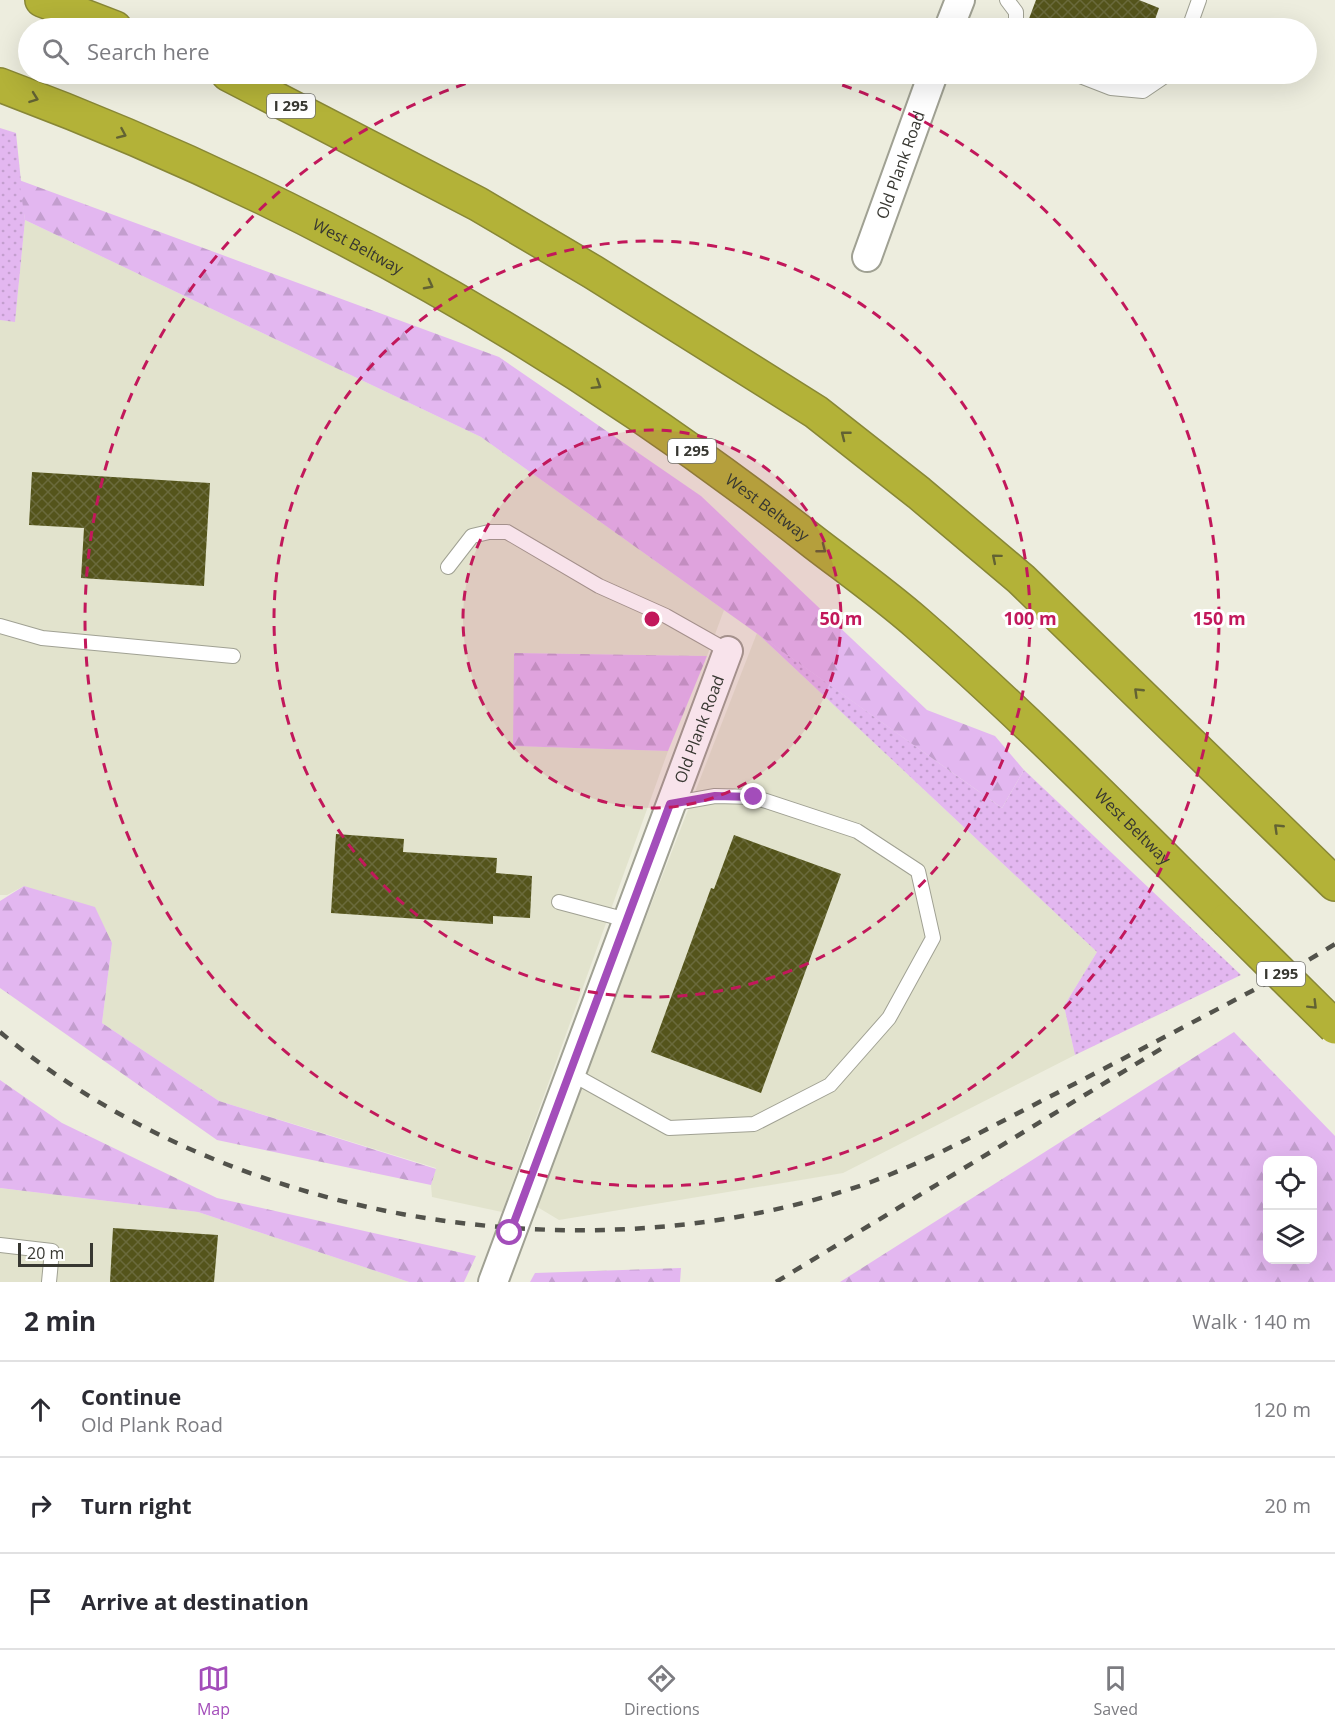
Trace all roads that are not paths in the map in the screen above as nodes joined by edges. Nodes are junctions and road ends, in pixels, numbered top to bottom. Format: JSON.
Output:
{"nodes":[{"id":1,"x":42,"y":0,"type":"edge"},
{"id":2,"x":960,"y":0,"type":"edge"},
{"id":3,"x":1007,"y":0,"type":"edge"},
{"id":4,"x":1200,"y":0,"type":"edge"},
{"id":5,"x":88,"y":18,"type":"edge"},
{"id":6,"x":953,"y":18,"type":"edge"},
{"id":7,"x":1016,"y":18,"type":"edge"},
{"id":8,"x":1193,"y":18,"type":"edge"},
{"id":9,"x":247,"y":84,"type":"edge"},
{"id":10,"x":929,"y":84,"type":"edge"},
{"id":11,"x":1101,"y":84,"type":"edge"},
{"id":12,"x":1153,"y":84,"type":"edge"},
{"id":13,"x":0,"y":85,"type":"edge"},
{"id":14,"x":867,"y":257,"type":"dead end"},
{"id":15,"x":448,"y":567,"type":"dead end"},
{"id":16,"x":0,"y":626,"type":"edge"},
{"id":17,"x":728,"y":651,"type":"joint"},
{"id":18,"x":233,"y":656,"type":"dead end"},
{"id":19,"x":670,"y":804,"type":"junction"},
{"id":20,"x":1327,"y":876,"type":"edge"},
{"id":21,"x":559,"y":902,"type":"dead end"},
{"id":22,"x":627,"y":920,"type":"junction"},
{"id":23,"x":1335,"y":1027,"type":"edge"},
{"id":24,"x":570,"y":1073,"type":"junction"},
{"id":25,"x":0,"y":1245,"type":"edge"},
{"id":26,"x":49,"y":1282,"type":"edge"},
{"id":27,"x":493,"y":1282,"type":"edge"}],
"edges":[{"from":1,"to":5,"type":"highway"},
{"from":2,"to":6,"type":"street"},
{"from":3,"to":7,"type":"lane"},
{"from":4,"to":8,"type":"lane"},
{"from":20,"to":9,"type":"highway","number":"I 295","one_way":true},
{"from":10,"to":14,"type":"street","name":"Old Plank Road"},
{"from":11,"to":12,"type":"lane"},
{"from":13,"to":23,"type":"highway","name":"West Beltway","number":"I 295","one_way":true,"bridge":true},
{"from":15,"to":17,"type":"lane"},
{"from":16,"to":18,"type":"lane"},
{"from":17,"to":19,"type":"street","name":"Old Plank Road"},
{"from":19,"to":22,"type":"street","name":"Old Plank Road"},
{"from":19,"to":24,"type":"lane"},
{"from":21,"to":22,"type":"lane"},
{"from":22,"to":24,"type":"street","name":"Old Plank Road"},
{"from":24,"to":27,"type":"street","name":"Old Plank Road"},
{"from":25,"to":26,"type":"lane"}]}
